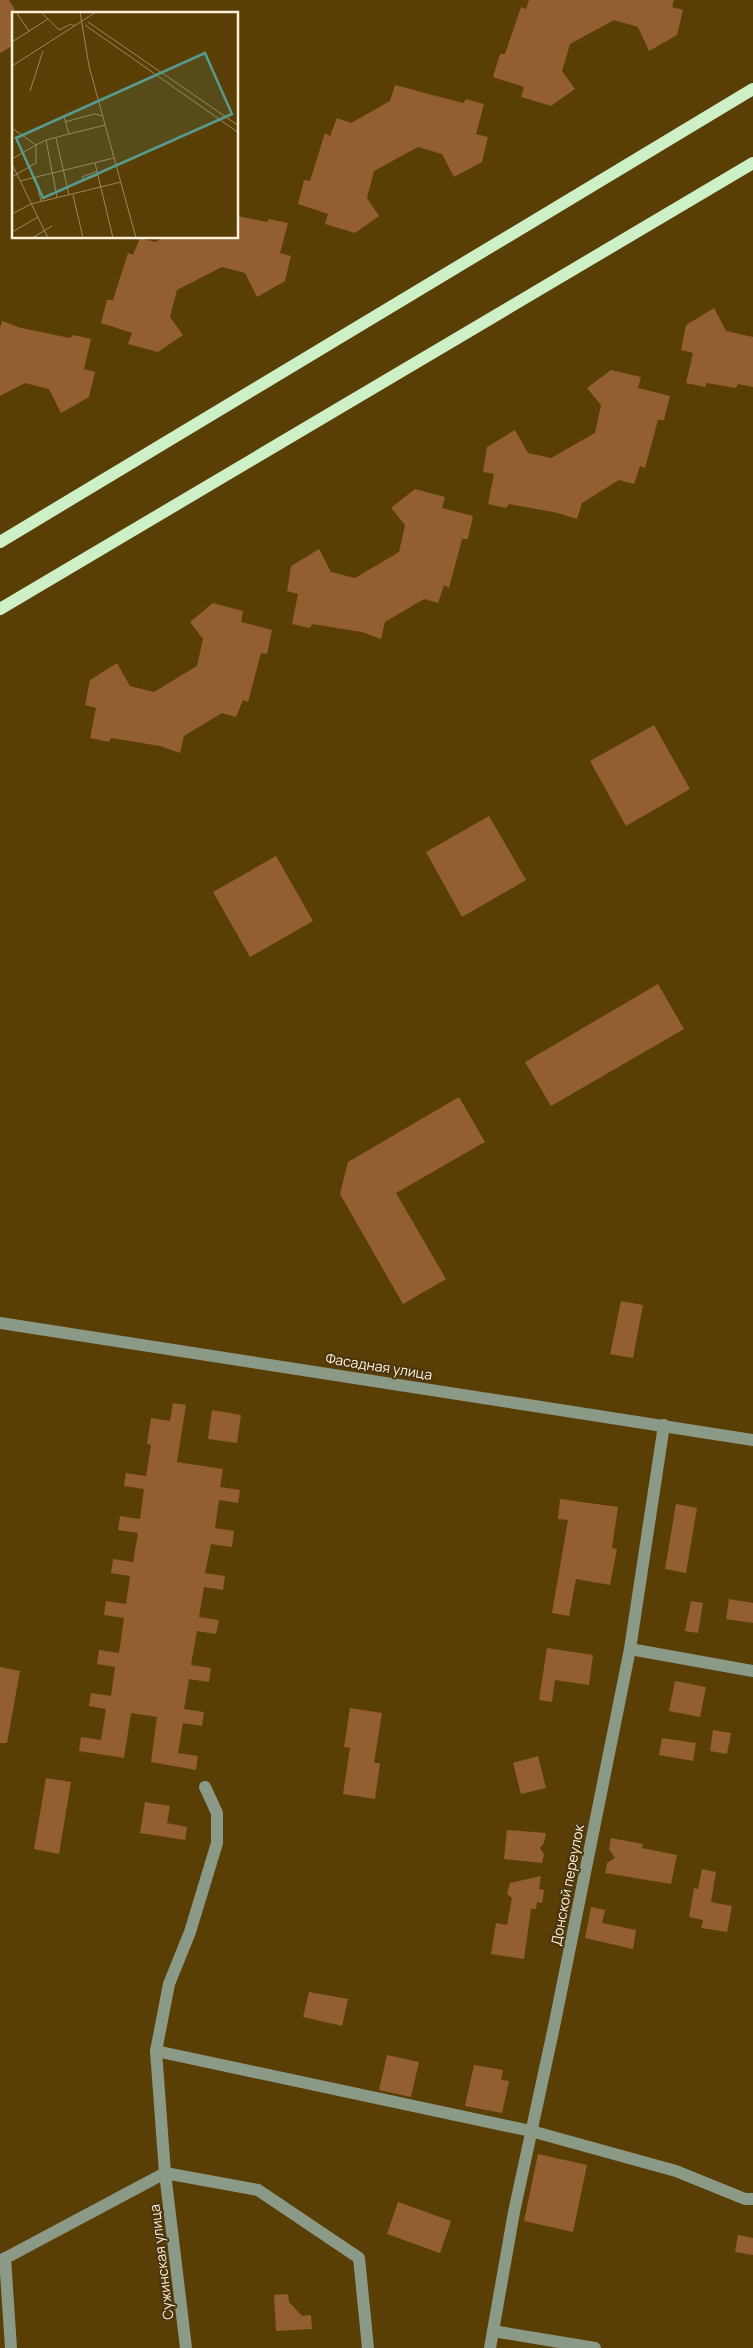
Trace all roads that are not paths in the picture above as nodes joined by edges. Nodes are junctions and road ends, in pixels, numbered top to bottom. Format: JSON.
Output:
{"nodes":[{"id":1,"x":753,"y":89,"type":"edge"},
{"id":2,"x":753,"y":162,"type":"edge"},
{"id":3,"x":0,"y":542,"type":"edge"},
{"id":4,"x":0,"y":609,"type":"edge"},
{"id":5,"x":0,"y":1323,"type":"edge"},
{"id":6,"x":664,"y":1425,"type":"junction"},
{"id":7,"x":753,"y":1440,"type":"edge"},
{"id":8,"x":630,"y":1649,"type":"junction"},
{"id":9,"x":753,"y":1671,"type":"edge"},
{"id":10,"x":205,"y":1787,"type":"dead end"},
{"id":11,"x":156,"y":2052,"type":"junction"},
{"id":12,"x":531,"y":2131,"type":"junction"},
{"id":13,"x":166,"y":2173,"type":"junction"},
{"id":14,"x":753,"y":2199,"type":"edge"},
{"id":15,"x":2,"y":2259,"type":"edge"},
{"id":16,"x":493,"y":2331,"type":"junction"},
{"id":17,"x":11,"y":2348,"type":"edge"},
{"id":18,"x":186,"y":2348,"type":"edge"},
{"id":19,"x":368,"y":2348,"type":"edge"},
{"id":20,"x":490,"y":2348,"type":"edge"},
{"id":21,"x":595,"y":2348,"type":"edge"}],
"edges":[{"from":1,"to":3,"type":"main road"},
{"from":2,"to":4,"type":"main road"},
{"from":5,"to":6,"type":"street","name":"Фасадная улица"},
{"from":6,"to":7,"type":"street","name":"Фасадная улица"},
{"from":6,"to":8,"type":"street","name":"Донской переулок"},
{"from":8,"to":9,"type":"street"},
{"from":8,"to":12,"type":"street","name":"Донской переулок"},
{"from":10,"to":11,"type":"street","name":"Сужинская улица"},
{"from":11,"to":12,"type":"street"},
{"from":11,"to":13,"type":"street","name":"Сужинская улица"},
{"from":12,"to":14,"type":"street"},
{"from":12,"to":16,"type":"street","name":"Донской переулок"},
{"from":13,"to":15,"type":"street"},
{"from":13,"to":18,"type":"street","name":"Сужинская улица"},
{"from":13,"to":19,"type":"street"},
{"from":15,"to":17,"type":"street"},
{"from":16,"to":20,"type":"street","name":"Донской переулок"},
{"from":16,"to":21,"type":"street"}]}
